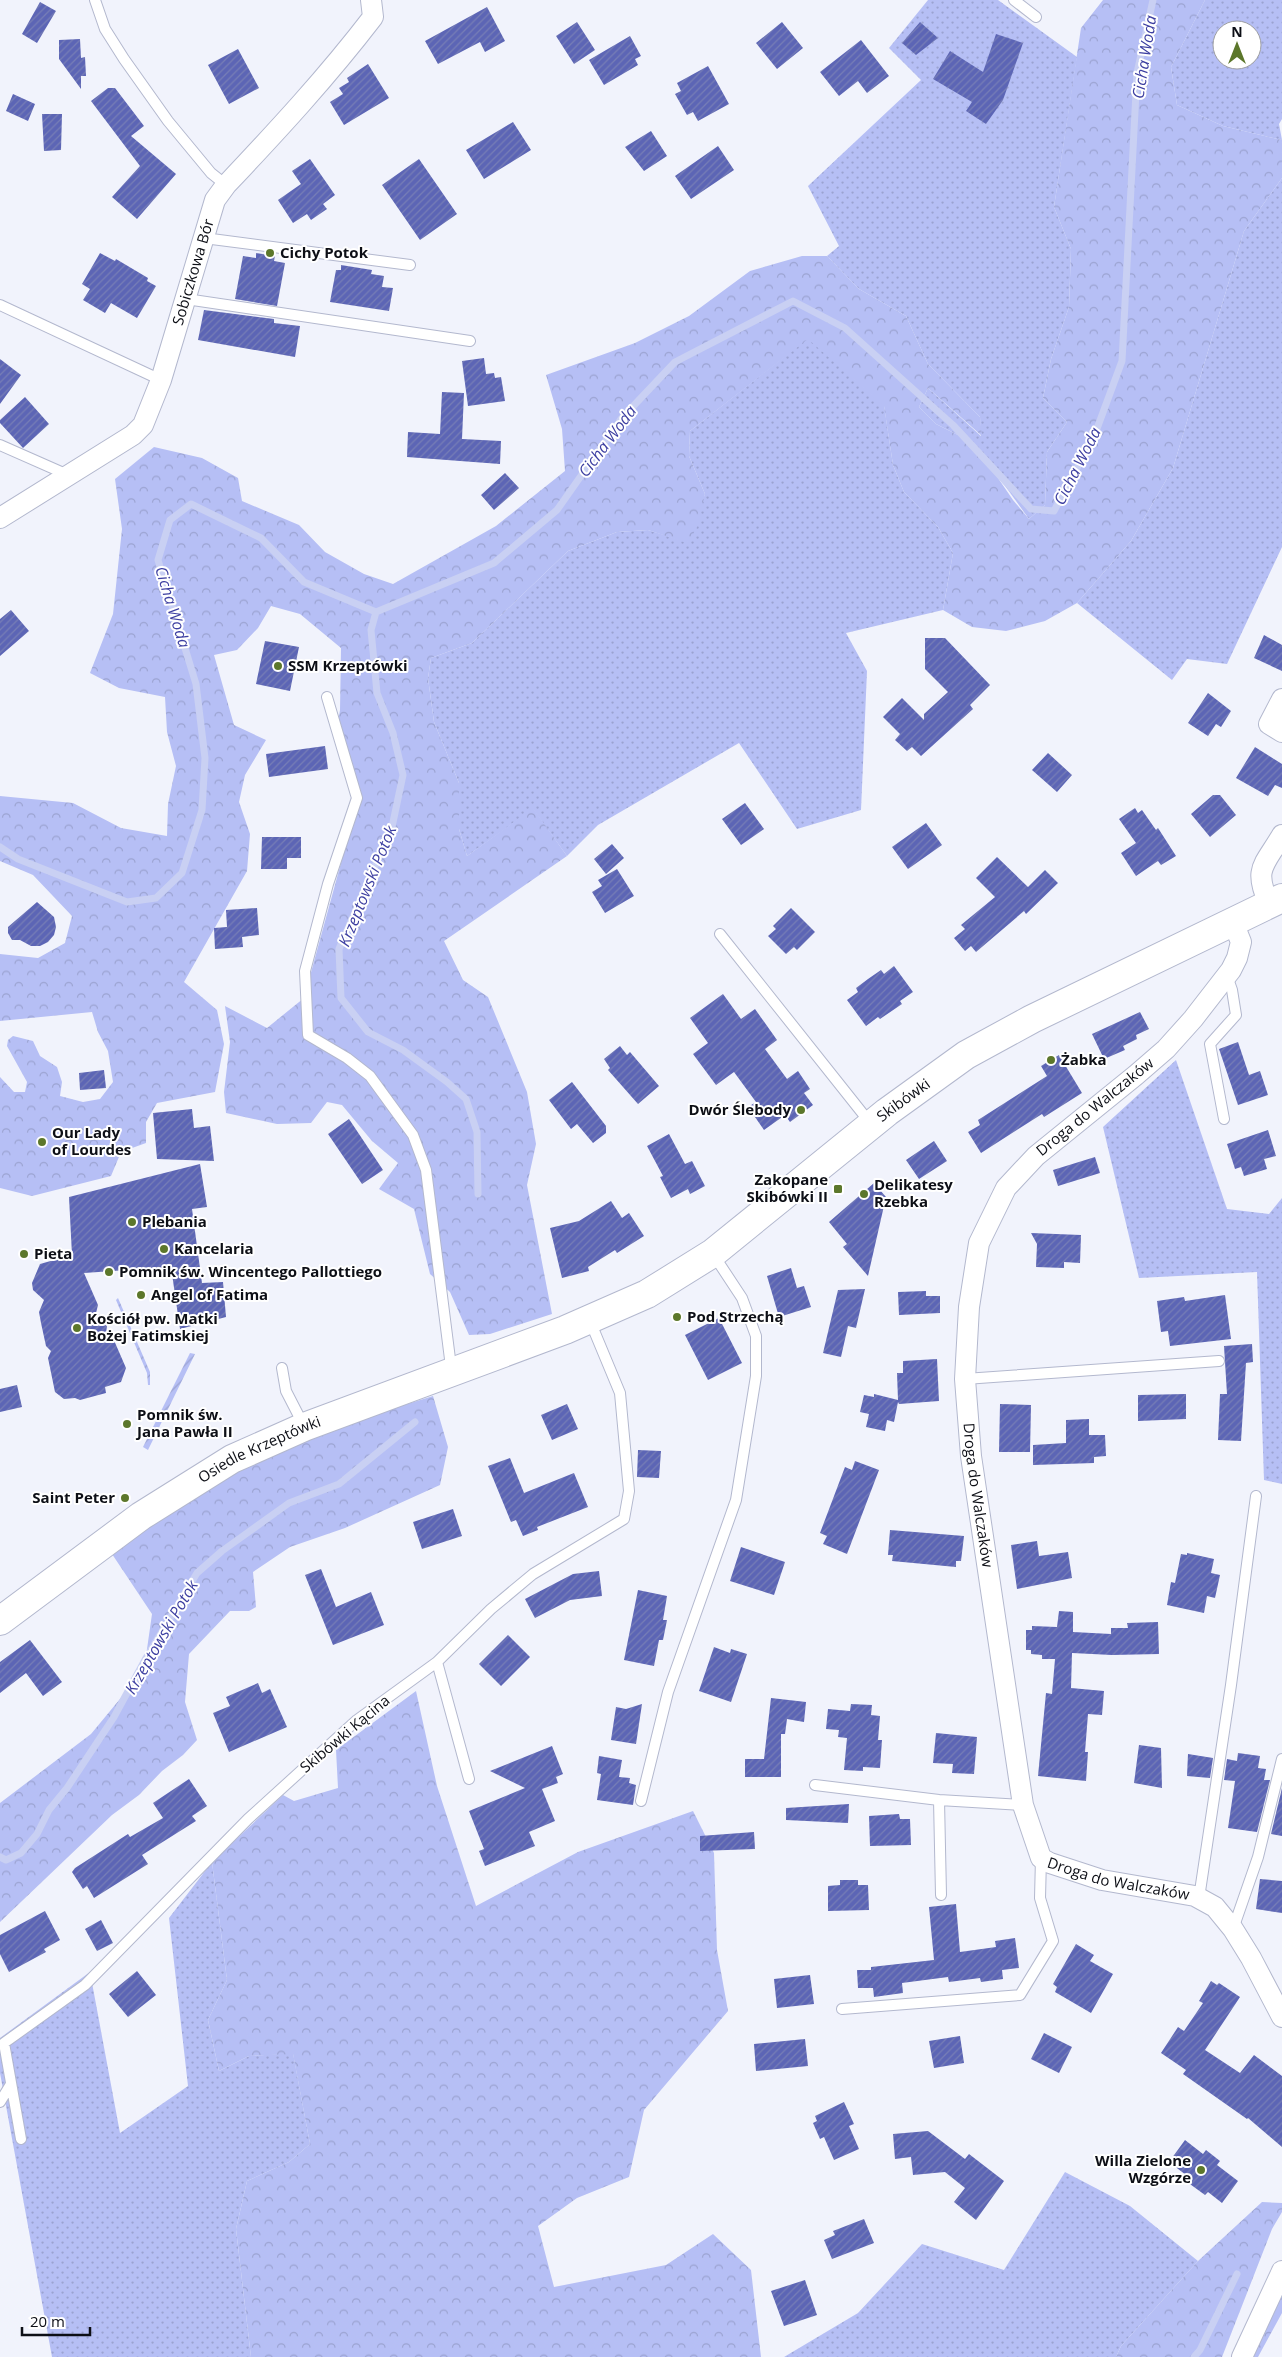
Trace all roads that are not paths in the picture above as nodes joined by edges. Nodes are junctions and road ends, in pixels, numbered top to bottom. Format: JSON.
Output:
{"nodes":[{"id":1,"x":95,"y":0,"type":"edge"},
{"id":2,"x":371,"y":0,"type":"edge"},
{"id":3,"x":1014,"y":0,"type":"edge"},
{"id":4,"x":1036,"y":17,"type":"dead end"},
{"id":5,"x":226,"y":185,"type":"junction"},
{"id":6,"x":204,"y":238,"type":"junction"},
{"id":7,"x":410,"y":265,"type":"dead end"},
{"id":8,"x":186,"y":299,"type":"junction"},
{"id":9,"x":0,"y":305,"type":"edge"},
{"id":10,"x":470,"y":341,"type":"dead end"},
{"id":11,"x":161,"y":380,"type":"junction"},
{"id":12,"x":0,"y":445,"type":"edge"},
{"id":13,"x":68,"y":475,"type":"junction"},
{"id":14,"x":0,"y":518,"type":"edge"},
{"id":15,"x":326,"y":697,"type":"dead end"},
{"id":16,"x":1282,"y":699,"type":"edge"},
{"id":17,"x":1282,"y":732,"type":"edge"},
{"id":18,"x":1282,"y":835,"type":"edge"},
{"id":19,"x":1275,"y":901,"type":"edge"},
{"id":20,"x":1232,"y":922,"type":"junction"},
{"id":21,"x":720,"y":934,"type":"dead end"},
{"id":22,"x":1227,"y":976,"type":"junction"},
{"id":23,"x":1224,"y":1119,"type":"dead end"},
{"id":24,"x":871,"y":1125,"type":"junction"},
{"id":25,"x":713,"y":1253,"type":"junction"},
{"id":26,"x":590,"y":1320,"type":"junction"},
{"id":27,"x":550,"y":1336,"type":"joint"},
{"id":28,"x":1219,"y":1360,"type":"dead end"},
{"id":29,"x":282,"y":1368,"type":"dead end"},
{"id":30,"x":454,"y":1371,"type":"junction"},
{"id":31,"x":966,"y":1379,"type":"junction"},
{"id":32,"x":304,"y":1427,"type":"junction"},
{"id":33,"x":1256,"y":1496,"type":"dead end"},
{"id":34,"x":0,"y":1621,"type":"edge"},
{"id":35,"x":436,"y":1662,"type":"junction"},
{"id":36,"x":1282,"y":1759,"type":"edge"},
{"id":37,"x":469,"y":1778,"type":"dead end"},
{"id":38,"x":815,"y":1785,"type":"dead end"},
{"id":39,"x":939,"y":1800,"type":"junction"},
{"id":40,"x":641,"y":1801,"type":"dead end"},
{"id":41,"x":1023,"y":1805,"type":"junction"},
{"id":42,"x":1041,"y":1858,"type":"junction"},
{"id":43,"x":941,"y":1895,"type":"dead end"},
{"id":44,"x":1199,"y":1898,"type":"junction"},
{"id":45,"x":1233,"y":1929,"type":"junction"},
{"id":46,"x":842,"y":2009,"type":"dead end"},
{"id":47,"x":1282,"y":2017,"type":"edge"},
{"id":48,"x":11,"y":2084,"type":"junction"},
{"id":49,"x":0,"y":2102,"type":"edge"},
{"id":50,"x":21,"y":2139,"type":"dead end"},
{"id":51,"x":1282,"y":2271,"type":"edge"},
{"id":52,"x":1242,"y":2357,"type":"edge"}],
"edges":[{"from":1,"to":5,"type":"lane"},
{"from":2,"to":5,"type":"street","name":"Sobiczkowa Bór"},
{"from":3,"to":4,"type":"lane"},
{"from":5,"to":6,"type":"street","name":"Sobiczkowa Bór"},
{"from":6,"to":7,"type":"lane"},
{"from":6,"to":8,"type":"street","name":"Sobiczkowa Bór"},
{"from":8,"to":10,"type":"lane"},
{"from":8,"to":11,"type":"street","name":"Sobiczkowa Bór"},
{"from":9,"to":11,"type":"lane"},
{"from":11,"to":13,"type":"street","name":"Sobiczkowa Bór"},
{"from":12,"to":13,"type":"lane"},
{"from":13,"to":14,"type":"street","name":"Sobiczkowa Bór"},
{"from":15,"to":30,"type":"lane"},
{"from":16,"to":17,"type":"street"},
{"from":18,"to":19,"type":"street"},
{"from":19,"to":20,"type":"main road","name":"Skibówki"},
{"from":20,"to":22,"type":"street","name":"Droga do Walczaków"},
{"from":20,"to":24,"type":"main road","name":"Skibówki"},
{"from":21,"to":24,"type":"lane"},
{"from":22,"to":23,"type":"lane"},
{"from":22,"to":31,"type":"street","name":"Droga do Walczaków"},
{"from":24,"to":25,"type":"main road","name":"Skibówki"},
{"from":25,"to":26,"type":"main road","name":"Skibówki"},
{"from":25,"to":40,"type":"lane"},
{"from":26,"to":27,"type":"main road","name":"Skibówki"},
{"from":26,"to":35,"type":"lane","name":"Skibówki Kącina"},
{"from":27,"to":30,"type":"main road","name":"Osiedle Krzeptówki"},
{"from":28,"to":31,"type":"lane"},
{"from":29,"to":32,"type":"lane"},
{"from":30,"to":32,"type":"main road","name":"Osiedle Krzeptówki"},
{"from":31,"to":41,"type":"street","name":"Droga do Walczaków"},
{"from":32,"to":34,"type":"main road","name":"Osiedle Krzeptówki"},
{"from":33,"to":44,"type":"lane"},
{"from":35,"to":37,"type":"lane"},
{"from":35,"to":48,"type":"lane","name":"Skibówki Kącina"},
{"from":36,"to":45,"type":"lane"},
{"from":38,"to":39,"type":"lane"},
{"from":39,"to":41,"type":"lane"},
{"from":39,"to":43,"type":"lane"},
{"from":41,"to":42,"type":"street","name":"Droga do Walczaków"},
{"from":42,"to":44,"type":"street","name":"Droga do Walczaków"},
{"from":42,"to":46,"type":"lane"},
{"from":44,"to":45,"type":"street","name":"Droga do Walczaków"},
{"from":45,"to":47,"type":"street","name":"Droga do Walczaków"},
{"from":48,"to":49,"type":"lane"},
{"from":48,"to":50,"type":"lane","name":"Skibówki Kącina"},
{"from":51,"to":52,"type":"street"}]}
